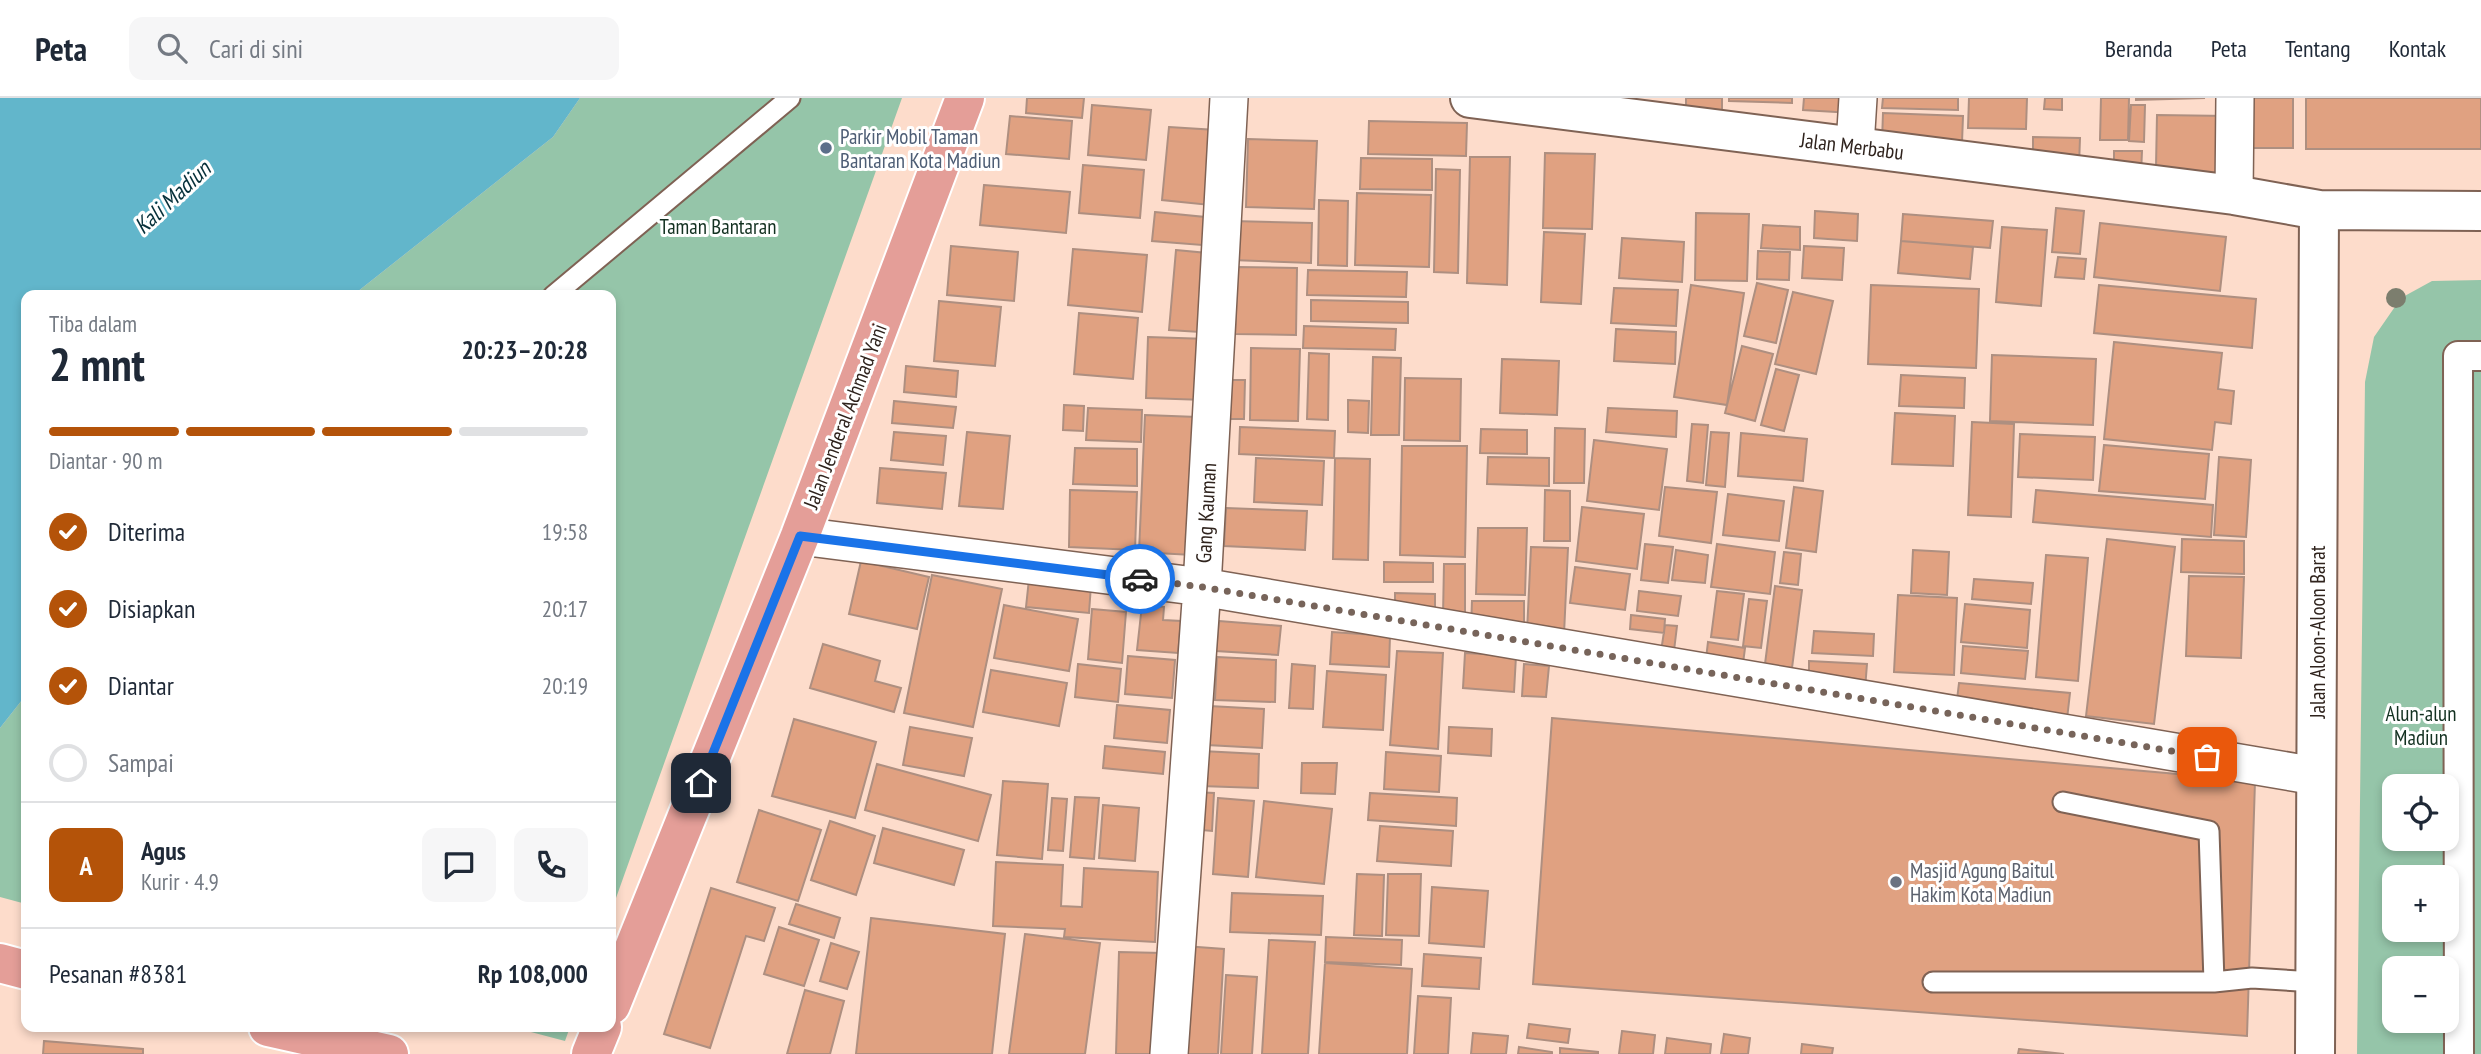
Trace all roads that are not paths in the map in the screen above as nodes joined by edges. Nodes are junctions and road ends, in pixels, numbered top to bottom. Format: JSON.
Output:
{"nodes":[{"id":1,"x":790,"y":98,"type":"edge"},
{"id":2,"x":965,"y":98,"type":"edge"},
{"id":3,"x":1229,"y":98,"type":"edge"},
{"id":4,"x":1470,"y":98,"type":"edge"},
{"id":5,"x":1858,"y":98,"type":"edge"},
{"id":6,"x":2235,"y":98,"type":"edge"},
{"id":7,"x":1854,"y":146,"type":"junction"},
{"id":8,"x":2234,"y":195,"type":"junction"},
{"id":9,"x":2319,"y":210,"type":"junction"},
{"id":10,"x":2481,"y":211,"type":"edge"},
{"id":11,"x":560,"y":290,"type":"edge"},
{"id":12,"x":2481,"y":356,"type":"edge"},
{"id":13,"x":800,"y":536,"type":"junction"},
{"id":14,"x":1202,"y":587,"type":"junction"},
{"id":15,"x":2316,"y":776,"type":"junction"},
{"id":16,"x":2063,"y":802,"type":"dead end"},
{"id":17,"x":0,"y":963,"type":"edge"},
{"id":18,"x":21,"y":969,"type":"edge"},
{"id":19,"x":1933,"y":982,"type":"dead end"},
{"id":20,"x":2214,"y":982,"type":"junction"},
{"id":21,"x":2315,"y":982,"type":"junction"},
{"id":22,"x":616,"y":993,"type":"edge"},
{"id":23,"x":290,"y":1032,"type":"edge"},
{"id":24,"x":600,"y":1032,"type":"edge"},
{"id":25,"x":389,"y":1054,"type":"edge"},
{"id":26,"x":591,"y":1054,"type":"edge"},
{"id":27,"x":1168,"y":1054,"type":"edge"},
{"id":28,"x":2315,"y":1054,"type":"edge"},
{"id":29,"x":2459,"y":1054,"type":"edge"}],
"edges":[{"from":1,"to":11,"type":"lane"},
{"from":2,"to":13,"type":"highway","name":"Jalan Jenderal Achmad Yani"},
{"from":3,"to":14,"type":"street","name":"Gang Kauman"},
{"from":4,"to":7,"type":"street","name":"Jalan Merbabu"},
{"from":5,"to":7,"type":"street"},
{"from":6,"to":8,"type":"street"},
{"from":7,"to":8,"type":"street","name":"Jalan Merbabu"},
{"from":8,"to":9,"type":"street","name":"Jalan Merbabu"},
{"from":9,"to":10,"type":"street","name":"Jalan Merbabu"},
{"from":9,"to":15,"type":"street","name":"Jalan Aloon-Aloon Barat"},
{"from":12,"to":29,"type":"street"},
{"from":13,"to":14,"type":"street"},
{"from":13,"to":22,"type":"highway","name":"Jalan Jenderal Achmad Yani"},
{"from":14,"to":15,"type":"street"},
{"from":14,"to":27,"type":"street","name":"Gang Kauman"},
{"from":15,"to":21,"type":"street","name":"Jalan Aloon-Aloon Barat"},
{"from":16,"to":20,"type":"lane"},
{"from":17,"to":18,"type":"highway"},
{"from":19,"to":20,"type":"lane"},
{"from":20,"to":21,"type":"lane"},
{"from":21,"to":28,"type":"street","name":"Jalan Aloon-Aloon Barat"},
{"from":23,"to":25,"type":"highway"},
{"from":24,"to":26,"type":"highway"}]}
